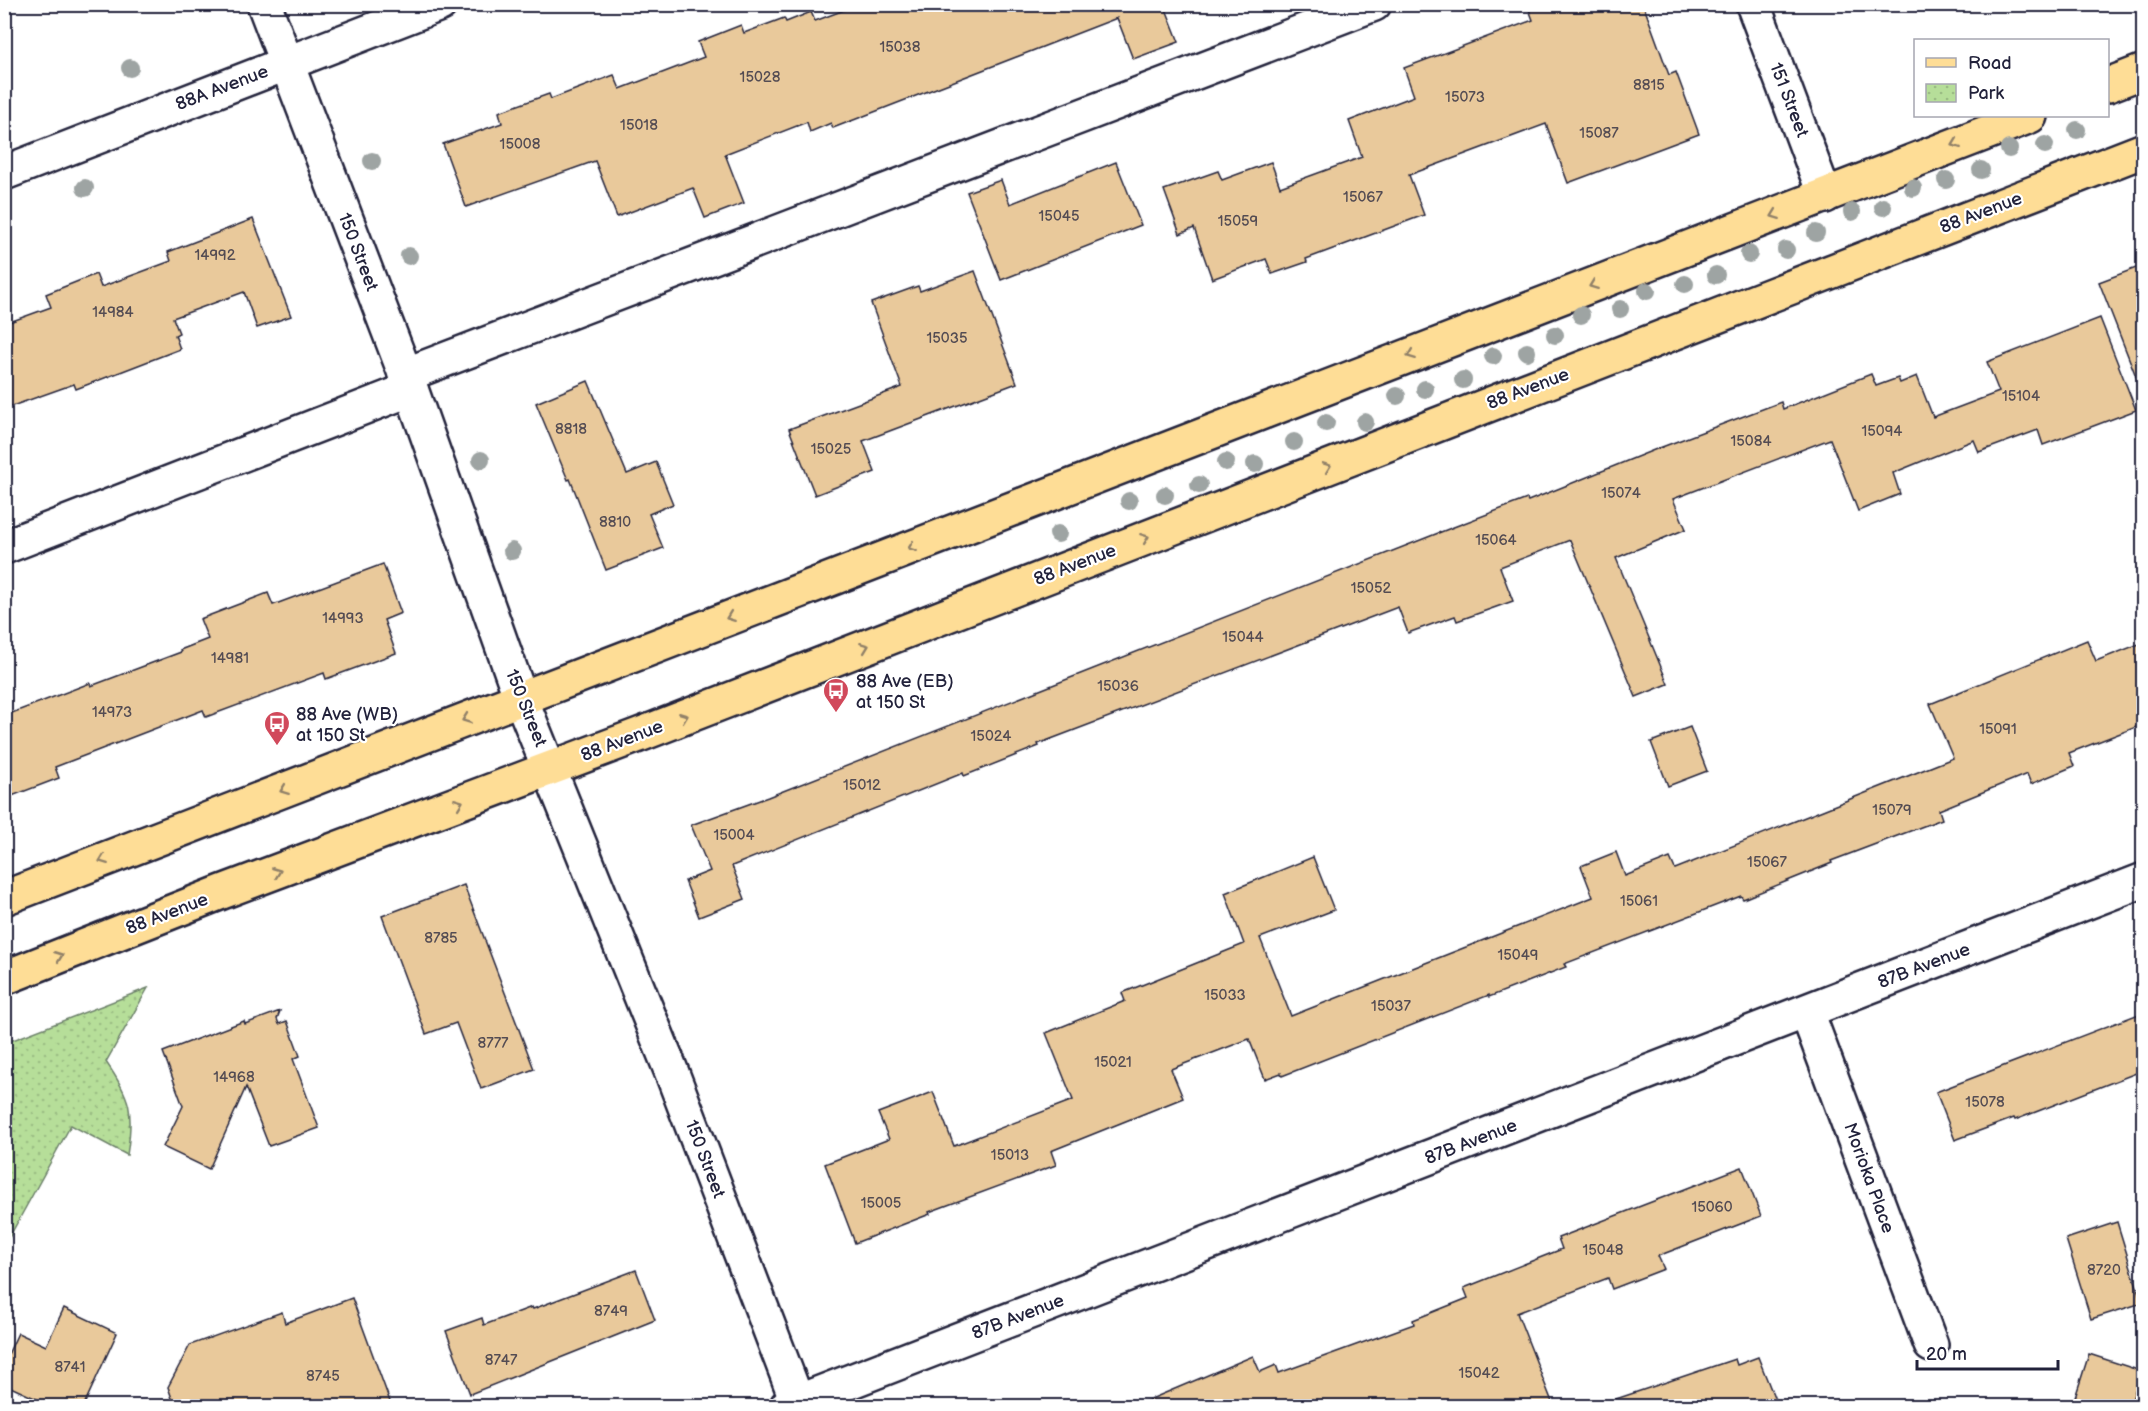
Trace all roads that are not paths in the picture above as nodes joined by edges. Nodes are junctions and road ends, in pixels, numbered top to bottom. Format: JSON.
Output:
{"nodes":[{"id":1,"x":264,"y":4,"type":"edge"},
{"id":2,"x":440,"y":4,"type":"edge"},
{"id":3,"x":1374,"y":4,"type":"edge"},
{"id":4,"x":1753,"y":4,"type":"edge"},
{"id":5,"x":287,"y":64,"type":"junction"},
{"id":6,"x":2144,"y":71,"type":"edge"},
{"id":7,"x":2109,"y":85,"type":"edge"},
{"id":8,"x":2027,"y":117,"type":"edge"},
{"id":9,"x":2144,"y":150,"type":"edge"},
{"id":10,"x":4,"y":173,"type":"edge"},
{"id":11,"x":1825,"y":196,"type":"junction"},
{"id":12,"x":408,"y":382,"type":"junction"},
{"id":13,"x":4,"y":547,"type":"edge"},
{"id":14,"x":521,"y":699,"type":"junction"},
{"id":15,"x":551,"y":769,"type":"junction"},
{"id":16,"x":2144,"y":880,"type":"edge"},
{"id":17,"x":4,"y":898,"type":"edge"},
{"id":18,"x":4,"y":978,"type":"edge"},
{"id":19,"x":1807,"y":1012,"type":"junction"},
{"id":20,"x":1930,"y":1345,"type":"dead end"},
{"id":21,"x":795,"y":1405,"type":"edge"}],
"edges":[{"from":1,"to":5,"type":"street","name":"150 Street"},
{"from":2,"to":5,"type":"street","name":"88A Avenue"},
{"from":3,"to":12,"type":"street"},
{"from":4,"to":11,"type":"street","name":"151 Street"},
{"from":5,"to":10,"type":"street","name":"88A Avenue"},
{"from":5,"to":12,"type":"street","name":"150 Street"},
{"from":6,"to":7,"type":"main road"},
{"from":8,"to":11,"type":"main road","one_way":true},
{"from":15,"to":9,"type":"main road","name":"88 Avenue","one_way":true},
{"from":11,"to":14,"type":"main road","one_way":true},
{"from":12,"to":13,"type":"street"},
{"from":12,"to":14,"type":"street","name":"150 Street"},
{"from":14,"to":15,"type":"street","name":"150 Street"},
{"from":14,"to":17,"type":"main road","one_way":true},
{"from":18,"to":15,"type":"main road","name":"88 Avenue","one_way":true},
{"from":15,"to":21,"type":"street","name":"150 Street"},
{"from":16,"to":19,"type":"street","name":"87B Avenue"},
{"from":19,"to":20,"type":"street","name":"Morioka Place"},
{"from":19,"to":21,"type":"street","name":"87B Avenue"}]}
